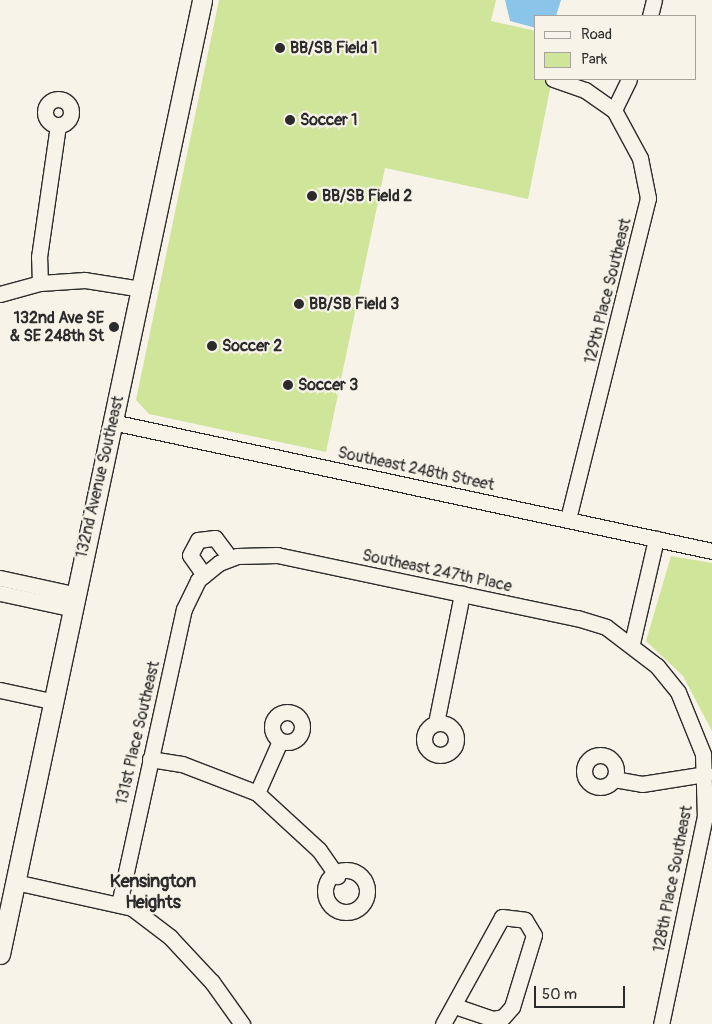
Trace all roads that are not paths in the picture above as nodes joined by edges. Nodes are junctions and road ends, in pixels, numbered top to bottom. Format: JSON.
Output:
{"nodes":[{"id":1,"x":202,"y":0,"type":"edge"},
{"id":2,"x":654,"y":0,"type":"edge"},
{"id":3,"x":650,"y":15,"type":"edge"},
{"id":4,"x":556,"y":80,"type":"edge"},
{"id":5,"x":629,"y":80,"type":"edge"},
{"id":6,"x":614,"y":110,"type":"junction"},
{"id":7,"x":58,"y":125,"type":"dead end"},
{"id":8,"x":40,"y":284,"type":"junction"},
{"id":9,"x":141,"y":289,"type":"junction"},
{"id":10,"x":0,"y":294,"type":"edge"},
{"id":11,"x":112,"y":422,"type":"junction"},
{"id":12,"x":568,"y":519,"type":"junction"},
{"id":13,"x":656,"y":539,"type":"junction"},
{"id":14,"x":712,"y":551,"type":"edge"},
{"id":15,"x":225,"y":561,"type":"junction"},
{"id":16,"x":204,"y":575,"type":"junction"},
{"id":17,"x":0,"y":578,"type":"edge"},
{"id":18,"x":0,"y":593,"type":"edge"},
{"id":19,"x":462,"y":594,"type":"junction"},
{"id":20,"x":72,"y":601,"type":"junction"},
{"id":21,"x":632,"y":643,"type":"junction"},
{"id":22,"x":0,"y":690,"type":"edge"},
{"id":23,"x":51,"y":701,"type":"junction"},
{"id":24,"x":436,"y":723,"type":"dead end"},
{"id":25,"x":280,"y":741,"type":"dead end"},
{"id":26,"x":150,"y":760,"type":"junction"},
{"id":27,"x":706,"y":774,"type":"junction"},
{"id":28,"x":614,"y":779,"type":"dead end"},
{"id":29,"x":257,"y":793,"type":"junction"},
{"id":30,"x":337,"y":876,"type":"dead end"},
{"id":31,"x":15,"y":882,"type":"junction"},
{"id":32,"x":119,"y":904,"type":"junction"},
{"id":33,"x":0,"y":954,"type":"edge"},
{"id":34,"x":455,"y":1006,"type":"junction"},
{"id":35,"x":242,"y":1024,"type":"edge"},
{"id":36,"x":444,"y":1024,"type":"edge"},
{"id":37,"x":661,"y":1024,"type":"edge"}],
"edges":[{"from":1,"to":9,"type":"main road","name":"132nd Avenue Southeast"},
{"from":2,"to":3,"type":"street"},
{"from":4,"to":6,"type":"street"},
{"from":5,"to":6,"type":"street"},
{"from":6,"to":12,"type":"street","name":"129th Place Southeast"},
{"from":7,"to":8,"type":"street"},
{"from":8,"to":9,"type":"street"},
{"from":8,"to":10,"type":"street"},
{"from":9,"to":11,"type":"main road","name":"132nd Avenue Southeast"},
{"from":11,"to":12,"type":"street","name":"Southeast 248th Street"},
{"from":11,"to":20,"type":"main road","name":"132nd Avenue Southeast"},
{"from":12,"to":13,"type":"street","name":"Southeast 248th Street"},
{"from":13,"to":14,"type":"street","name":"Southeast 248th Street"},
{"from":13,"to":21,"type":"street"},
{"from":15,"to":16,"type":"street","name":"131st Place Southeast"},
{"from":15,"to":16,"type":"street"},
{"from":15,"to":19,"type":"street","name":"Southeast 247th Place"},
{"from":16,"to":26,"type":"street","name":"131st Place Southeast"},
{"from":17,"to":20,"type":"street"},
{"from":18,"to":20,"type":"street"},
{"from":19,"to":21,"type":"street","name":"Southeast 247th Place"},
{"from":19,"to":24,"type":"street"},
{"from":20,"to":23,"type":"main road","name":"132nd Avenue Southeast"},
{"from":21,"to":27,"type":"street","name":"128th Place Southeast"},
{"from":22,"to":23,"type":"street"},
{"from":23,"to":31,"type":"main road","name":"132nd Avenue Southeast"},
{"from":25,"to":29,"type":"street"},
{"from":26,"to":29,"type":"street"},
{"from":26,"to":32,"type":"street","name":"131st Place Southeast"},
{"from":27,"to":28,"type":"street"},
{"from":27,"to":37,"type":"street","name":"128th Place Southeast"},
{"from":29,"to":30,"type":"street"},
{"from":31,"to":32,"type":"street"},
{"from":31,"to":33,"type":"main road","name":"132nd Avenue Southeast"},
{"from":32,"to":35,"type":"street"},
{"from":34,"to":34,"type":"street"},
{"from":34,"to":36,"type":"street"}]}
